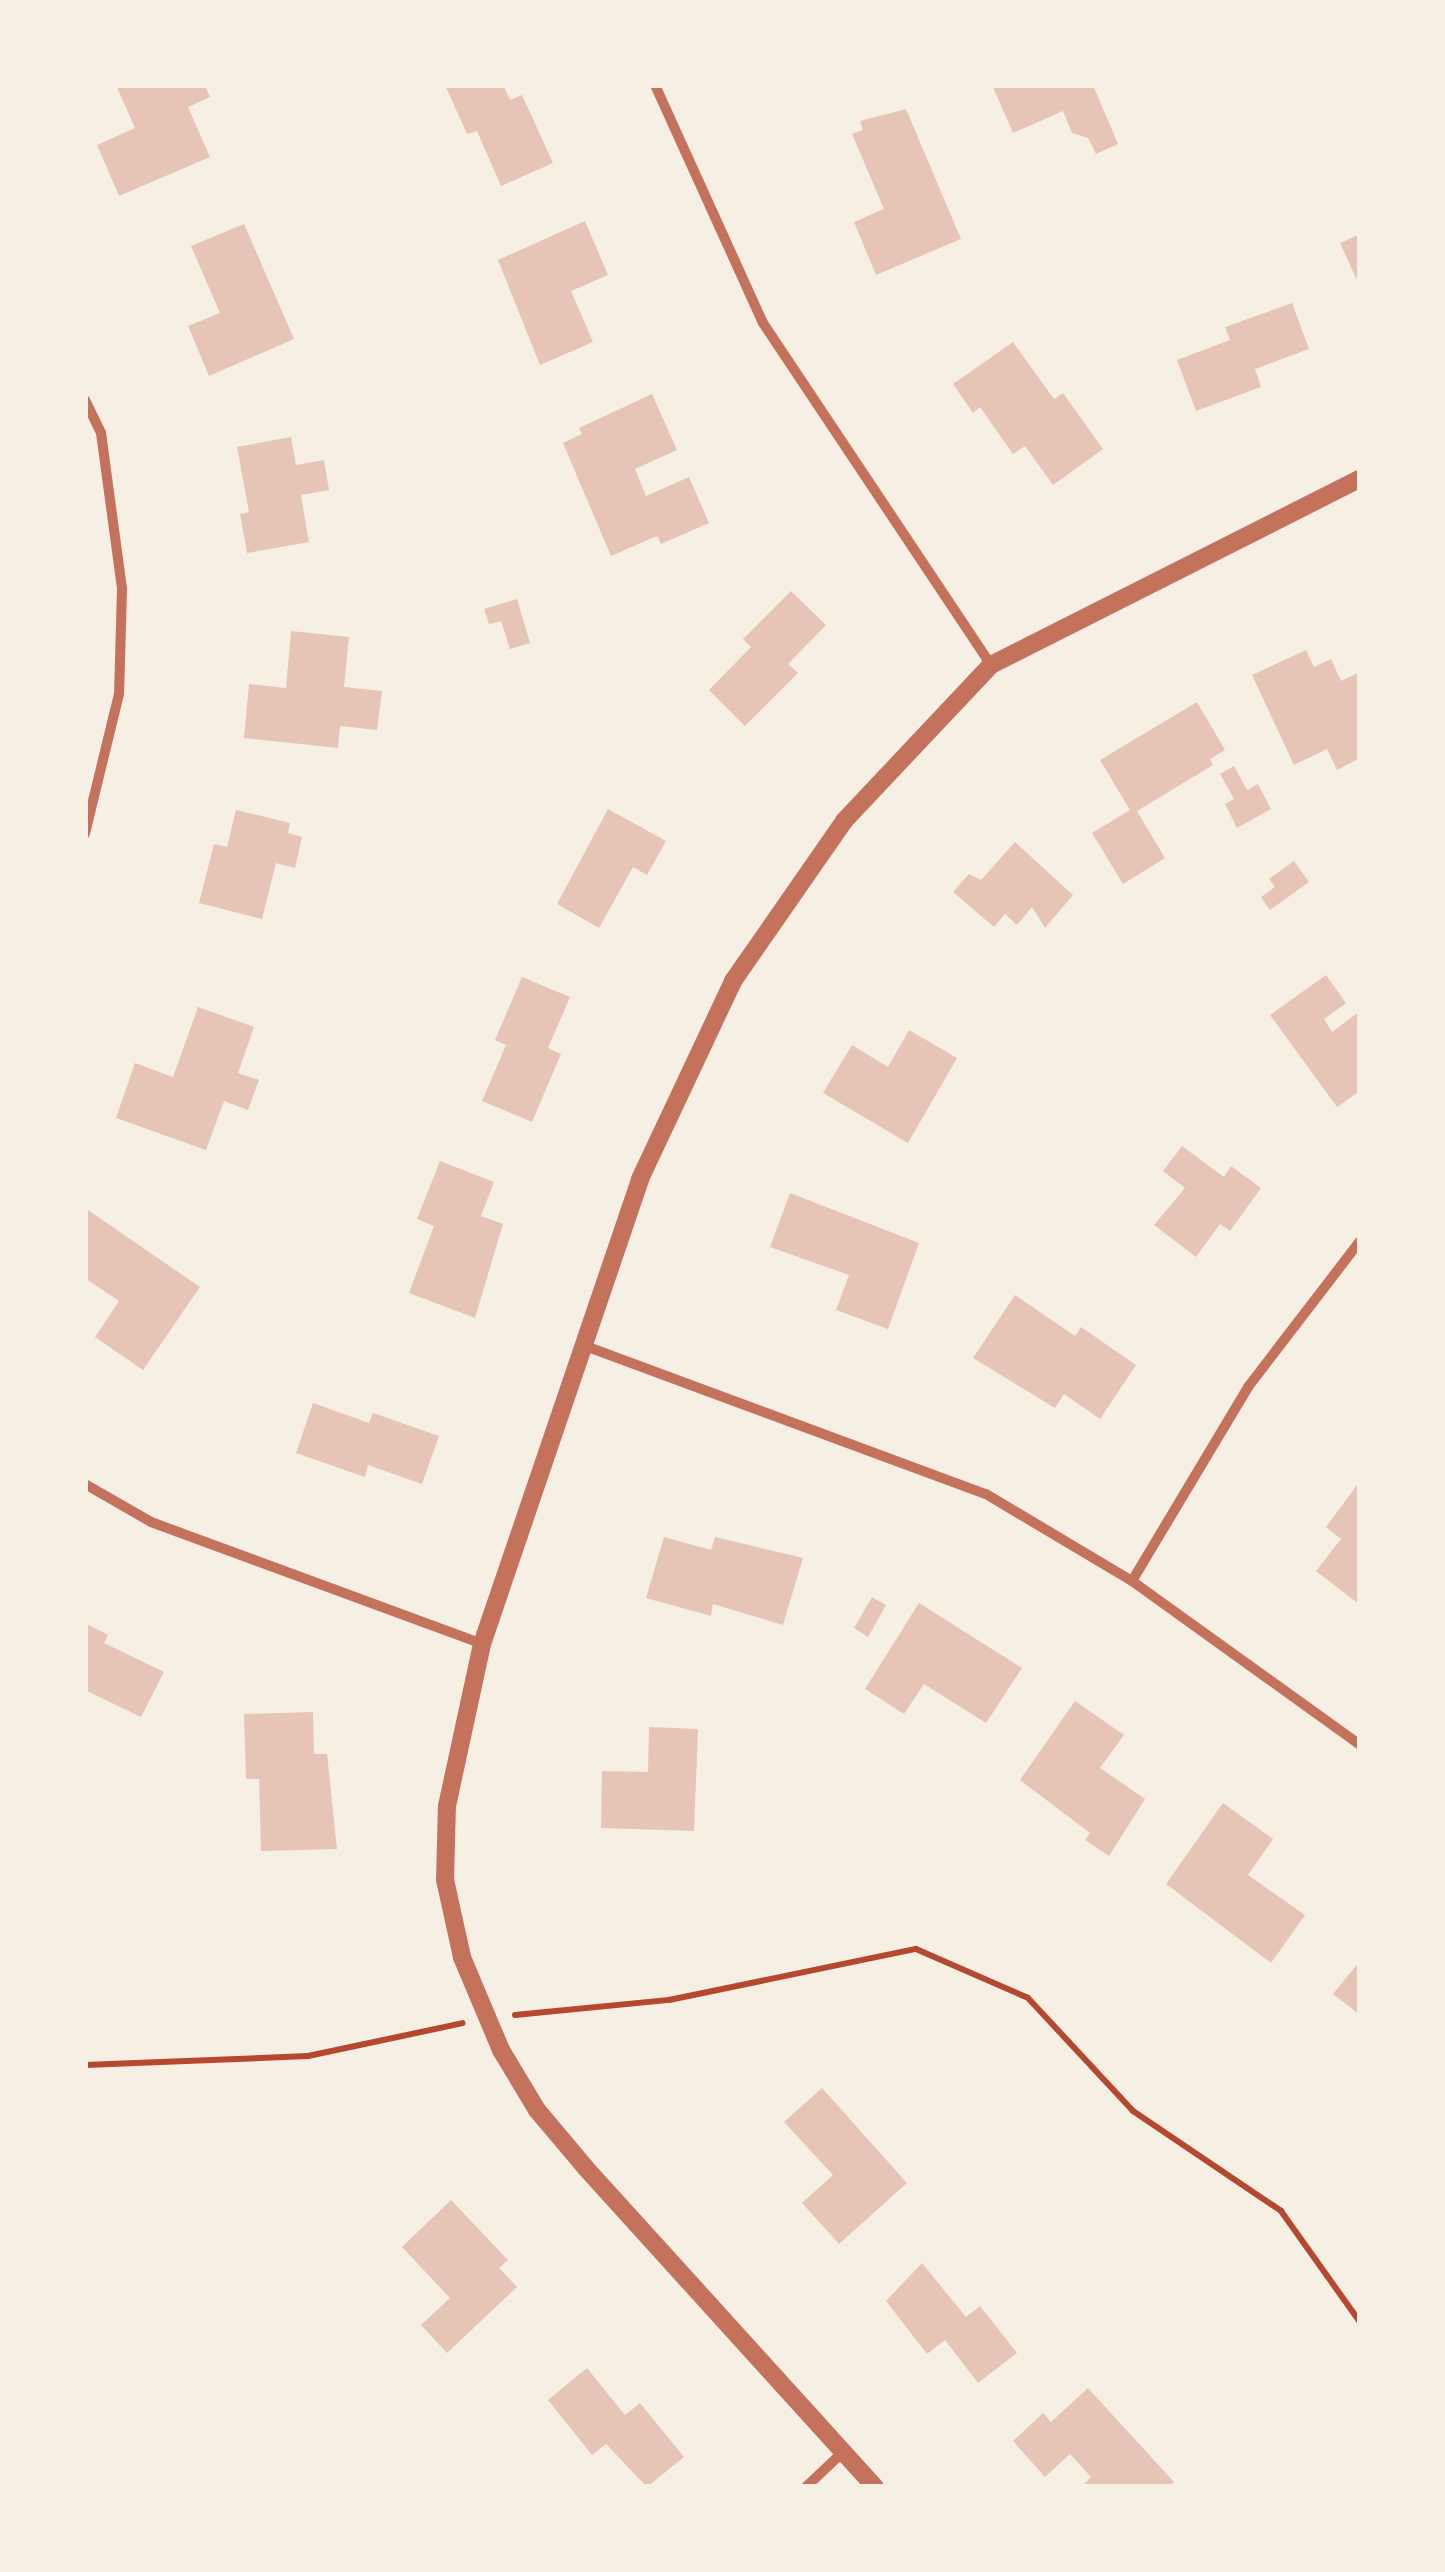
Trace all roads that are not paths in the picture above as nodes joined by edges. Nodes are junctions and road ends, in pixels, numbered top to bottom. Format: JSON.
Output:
{"nodes":[{"id":1,"x":656,"y":85,"type":"edge"},
{"id":2,"x":85,"y":400,"type":"edge"},
{"id":3,"x":1360,"y":479,"type":"edge"},
{"id":4,"x":991,"y":666,"type":"junction"},
{"id":5,"x":85,"y":834,"type":"edge"},
{"id":6,"x":1360,"y":1242,"type":"edge"},
{"id":7,"x":588,"y":1347,"type":"junction"},
{"id":8,"x":85,"y":1484,"type":"edge"},
{"id":9,"x":1132,"y":1581,"type":"junction"},
{"id":10,"x":482,"y":1644,"type":"junction"},
{"id":11,"x":1360,"y":1746,"type":"edge"},
{"id":12,"x":844,"y":2452,"type":"junction"},
{"id":13,"x":806,"y":2487,"type":"edge"},
{"id":14,"x":875,"y":2487,"type":"edge"}],
"edges":[{"from":1,"to":4,"type":"street"},
{"from":2,"to":5,"type":"street"},
{"from":3,"to":4,"type":"street"},
{"from":4,"to":7,"type":"street"},
{"from":6,"to":9,"type":"street"},
{"from":7,"to":9,"type":"street"},
{"from":7,"to":10,"type":"street"},
{"from":8,"to":10,"type":"street"},
{"from":9,"to":11,"type":"street"},
{"from":10,"to":12,"type":"street"},
{"from":12,"to":13,"type":"street"},
{"from":12,"to":14,"type":"street"}]}
